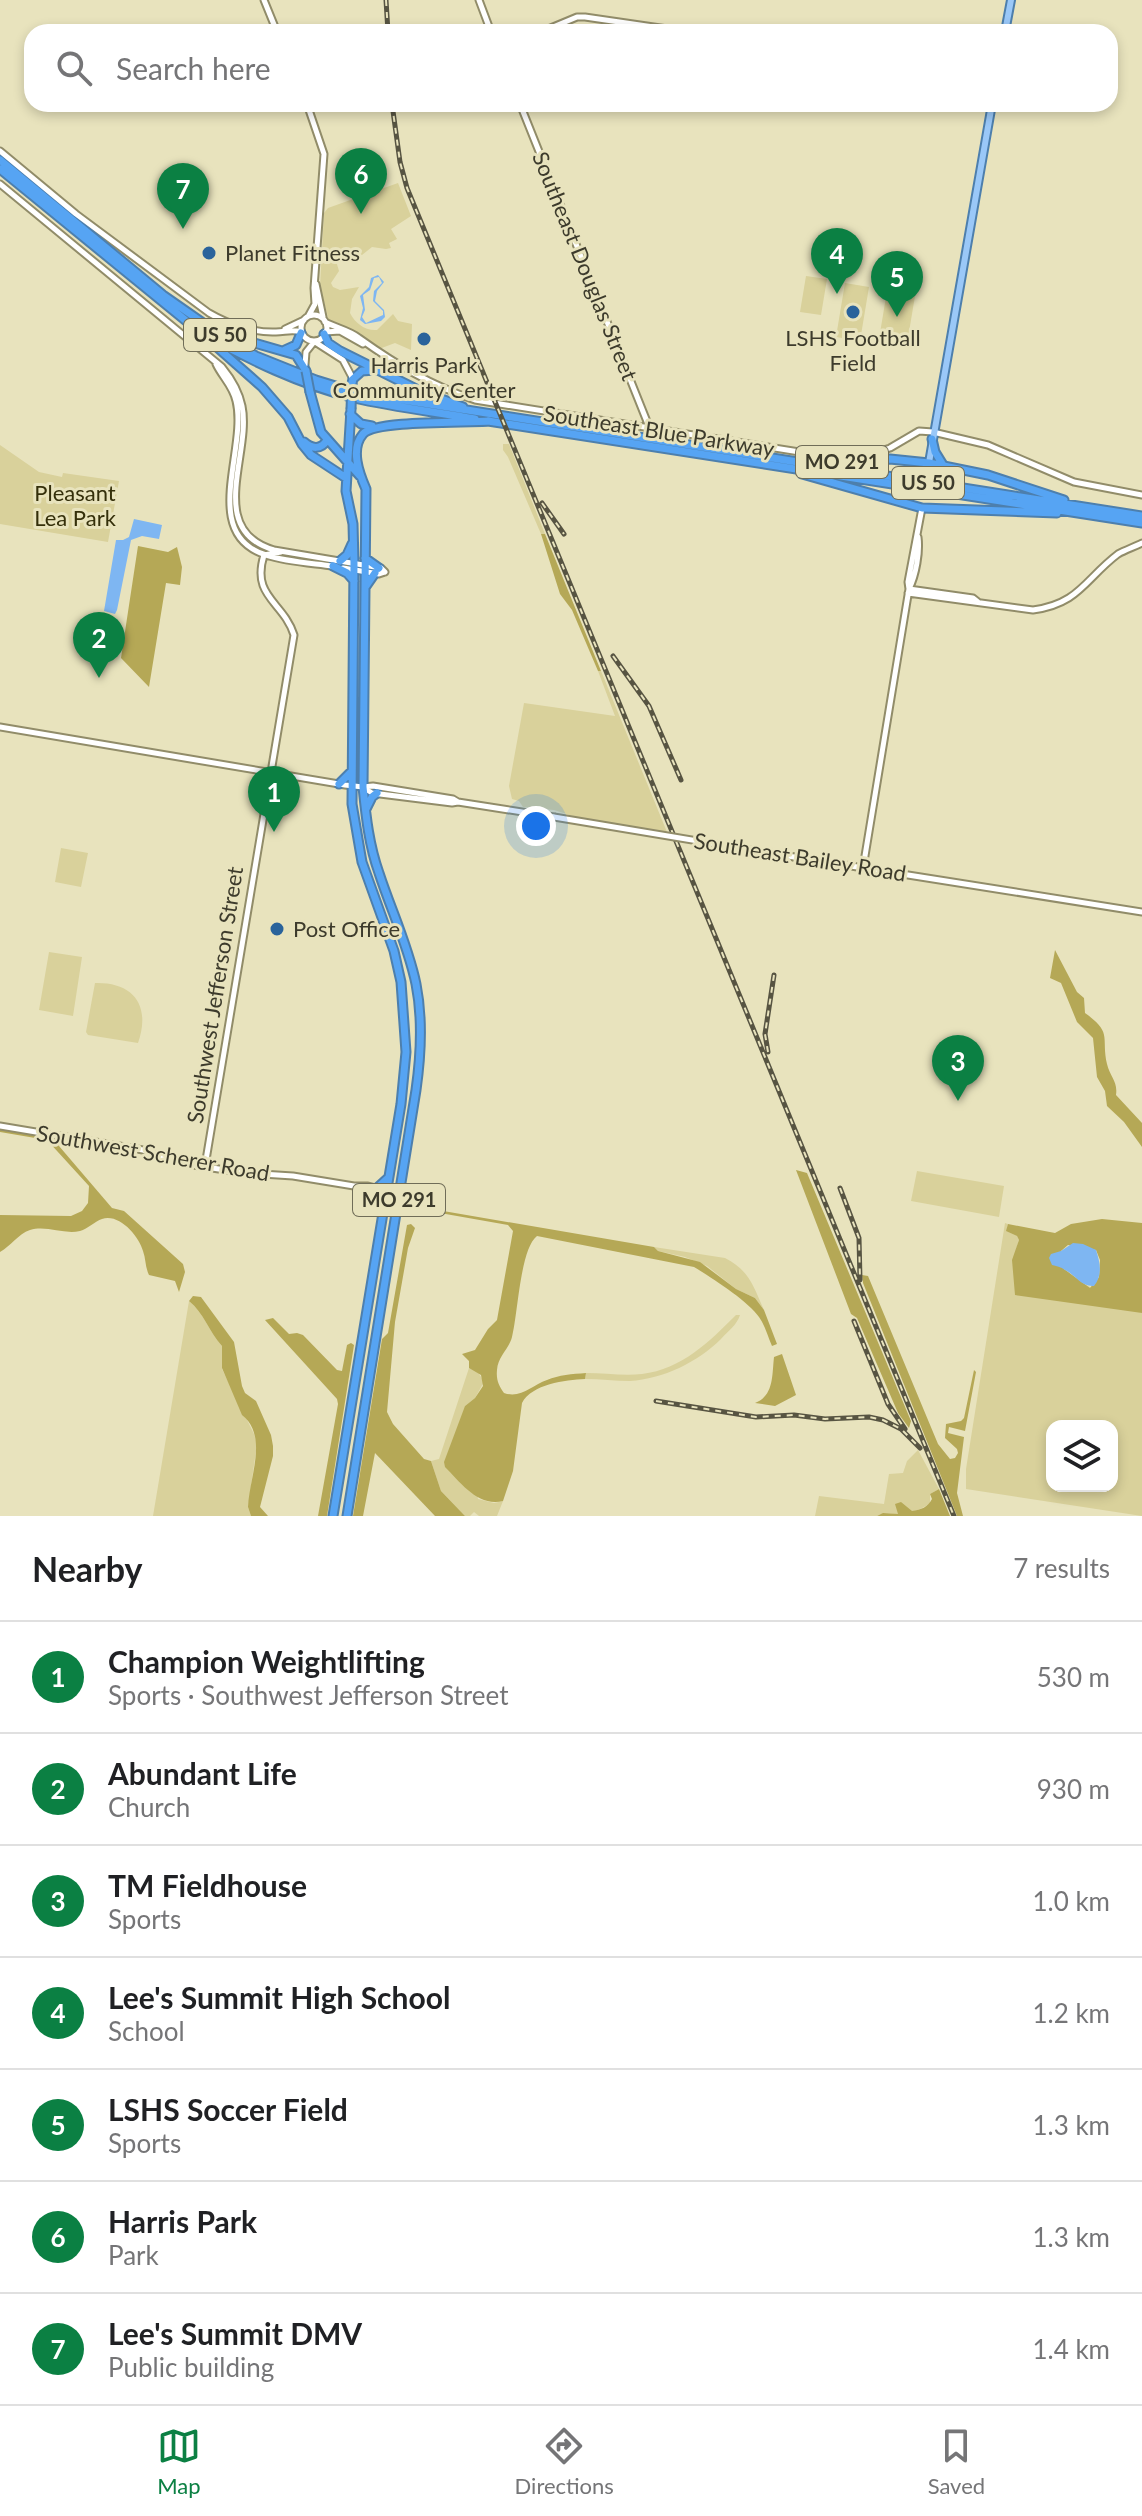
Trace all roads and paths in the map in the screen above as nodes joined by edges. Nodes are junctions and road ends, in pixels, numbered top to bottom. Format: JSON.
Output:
{"nodes":[{"id":1,"x":264,"y":0,"type":"edge"},
{"id":2,"x":479,"y":0,"type":"edge"},
{"id":3,"x":1011,"y":0,"type":"edge"},
{"id":4,"x":274,"y":24,"type":"edge"},
{"id":5,"x":488,"y":24,"type":"edge"},
{"id":6,"x":560,"y":24,"type":"edge"},
{"id":7,"x":633,"y":24,"type":"edge"},
{"id":8,"x":1006,"y":24,"type":"edge"},
{"id":9,"x":310,"y":112,"type":"edge"},
{"id":10,"x":523,"y":112,"type":"edge"},
{"id":11,"x":991,"y":112,"type":"edge"},
{"id":12,"x":0,"y":151,"type":"edge"},
{"id":13,"x":0,"y":160,"type":"edge"},
{"id":14,"x":0,"y":169,"type":"edge"},
{"id":15,"x":0,"y":184,"type":"edge"},
{"id":16,"x":315,"y":283,"type":"junction"},
{"id":17,"x":192,"y":316,"type":"junction"},
{"id":18,"x":307,"y":318,"type":"junction"},
{"id":19,"x":325,"y":321,"type":"junction"},
{"id":20,"x":264,"y":331,"type":"junction"},
{"id":21,"x":201,"y":333,"type":"junction"},
{"id":22,"x":301,"y":333,"type":"junction"},
{"id":23,"x":324,"y":333,"type":"junction"},
{"id":24,"x":314,"y":342,"type":"junction"},
{"id":25,"x":368,"y":346,"type":"junction"},
{"id":26,"x":282,"y":351,"type":"junction"},
{"id":27,"x":306,"y":368,"type":"junction"},
{"id":28,"x":381,"y":372,"type":"junction"},
{"id":29,"x":352,"y":381,"type":"junction"},
{"id":30,"x":351,"y":412,"type":"junction"},
{"id":31,"x":241,"y":413,"type":"junction"},
{"id":32,"x":488,"y":418,"type":"junction"},
{"id":33,"x":382,"y":427,"type":"junction"},
{"id":34,"x":647,"y":429,"type":"junction"},
{"id":35,"x":297,"y":435,"type":"junction"},
{"id":36,"x":933,"y":435,"type":"junction"},
{"id":37,"x":327,"y":440,"type":"junction"},
{"id":38,"x":753,"y":459,"type":"junction"},
{"id":39,"x":347,"y":462,"type":"junction"},
{"id":40,"x":929,"y":463,"type":"junction"},
{"id":41,"x":945,"y":466,"type":"junction"},
{"id":42,"x":361,"y":477,"type":"junction"},
{"id":43,"x":346,"y":478,"type":"junction"},
{"id":44,"x":1142,"y":495,"type":"edge"},
{"id":45,"x":922,"y":508,"type":"junction"},
{"id":46,"x":1101,"y":510,"type":"junction"},
{"id":47,"x":1142,"y":516,"type":"edge"},
{"id":48,"x":1113,"y":518,"type":"junction"},
{"id":49,"x":1142,"y":523,"type":"edge"},
{"id":50,"x":354,"y":538,"type":"junction"},
{"id":51,"x":1142,"y":543,"type":"edge"},
{"id":52,"x":247,"y":545,"type":"junction"},
{"id":53,"x":270,"y":549,"type":"junction"},
{"id":54,"x":281,"y":552,"type":"junction"},
{"id":55,"x":264,"y":555,"type":"junction"},
{"id":56,"x":337,"y":564,"type":"junction"},
{"id":57,"x":365,"y":565,"type":"junction"},
{"id":58,"x":354,"y":567,"type":"junction"},
{"id":59,"x":377,"y":570,"type":"junction"},
{"id":60,"x":354,"y":582,"type":"junction"},
{"id":61,"x":365,"y":588,"type":"junction"},
{"id":62,"x":908,"y":591,"type":"junction"},
{"id":63,"x":0,"y":727,"type":"edge"},
{"id":64,"x":271,"y":771,"type":"junction"},
{"id":65,"x":351,"y":771,"type":"junction"},
{"id":66,"x":339,"y":784,"type":"junction"},
{"id":67,"x":351,"y":786,"type":"junction"},
{"id":68,"x":363,"y":787,"type":"junction"},
{"id":69,"x":377,"y":793,"type":"junction"},
{"id":70,"x":458,"y":802,"type":"junction"},
{"id":71,"x":365,"y":811,"type":"junction"},
{"id":72,"x":863,"y":868,"type":"junction"},
{"id":73,"x":1142,"y":912,"type":"edge"},
{"id":74,"x":0,"y":1126,"type":"edge"},
{"id":75,"x":205,"y":1166,"type":"junction"},
{"id":76,"x":401,"y":1184,"type":"junction"},
{"id":77,"x":380,"y":1192,"type":"junction"},
{"id":78,"x":399,"y":1196,"type":"junction"},
{"id":79,"x":397,"y":1212,"type":"junction"},
{"id":80,"x":333,"y":1516,"type":"edge"},
{"id":81,"x":347,"y":1516,"type":"edge"}],
"edges":[{"from":1,"to":4,"type":"street"},
{"from":2,"to":5,"type":"street"},
{"from":3,"to":8,"type":"main road"},
{"from":6,"to":7,"type":"street"},
{"from":9,"to":16,"type":"street"},
{"from":10,"to":34,"type":"street","name":"Southeast Douglas Street"},
{"from":11,"to":36,"type":"main road"},
{"from":12,"to":20,"type":"street"},
{"from":13,"to":17,"type":"highway","number":"US 50"},
{"from":14,"to":21,"type":"highway","number":"US 50"},
{"from":15,"to":31,"type":"street"},
{"from":16,"to":18,"type":"street"},
{"from":16,"to":19,"type":"street"},
{"from":17,"to":26,"type":"highway"},
{"from":17,"to":32,"type":"highway","number":"US 50"},
{"from":18,"to":19,"type":"street"},
{"from":18,"to":20,"type":"street"},
{"from":18,"to":22,"type":"street"},
{"from":19,"to":23,"type":"street"},
{"from":19,"to":25,"type":"street"},
{"from":20,"to":22,"type":"street"},
{"from":21,"to":32,"type":"highway","number":"US 50"},
{"from":21,"to":35,"type":"highway"},
{"from":22,"to":24,"type":"street"},
{"from":22,"to":26,"type":"highway"},
{"from":23,"to":24,"type":"street"},
{"from":23,"to":25,"type":"street"},
{"from":23,"to":28,"type":"highway"},
{"from":24,"to":27,"type":"street"},
{"from":24,"to":29,"type":"street"},
{"from":25,"to":34,"type":"street","name":"Southeast Blue Parkway"},
{"from":26,"to":27,"type":"highway"},
{"from":27,"to":37,"type":"highway","bridge":true},
{"from":28,"to":29,"type":"highway"},
{"from":28,"to":32,"type":"highway"},
{"from":29,"to":30,"type":"highway","number":"MO 291","bridge":true},
{"from":30,"to":33,"type":"highway"},
{"from":30,"to":39,"type":"highway","number":"MO 291"},
{"from":31,"to":52,"type":"street"},
{"from":31,"to":53,"type":"street"},
{"from":32,"to":33,"type":"highway"},
{"from":32,"to":38,"type":"highway","number":"US 50"},
{"from":33,"to":42,"type":"highway","number":"MO 291"},
{"from":34,"to":36,"type":"street","name":"Southeast Blue Parkway"},
{"from":35,"to":37,"type":"highway"},
{"from":35,"to":43,"type":"highway"},
{"from":36,"to":40,"type":"main road"},
{"from":36,"to":41,"type":"highway"},
{"from":36,"to":44,"type":"street","name":"Southeast Blue Parkway"},
{"from":37,"to":39,"type":"highway"},
{"from":38,"to":40,"type":"highway","number":"MO 291"},
{"from":38,"to":45,"type":"highway","number":"MO 291"},
{"from":38,"to":46,"type":"highway","number":"US 50"},
{"from":38,"to":48,"type":"highway","number":"US 50"},
{"from":39,"to":42,"type":"highway"},
{"from":39,"to":43,"type":"highway","number":"MO 291"},
{"from":40,"to":41,"type":"highway"},
{"from":40,"to":45,"type":"main road","bridge":true},
{"from":41,"to":46,"type":"highway"},
{"from":42,"to":57,"type":"highway","number":"MO 291"},
{"from":43,"to":50,"type":"highway","number":"MO 291"},
{"from":45,"to":48,"type":"highway"},
{"from":45,"to":62,"type":"street"},
{"from":46,"to":47,"type":"highway","number":"US 50"},
{"from":48,"to":49,"type":"highway","number":"US 50"},
{"from":50,"to":56,"type":"highway"},
{"from":50,"to":58,"type":"highway","number":"MO 291"},
{"from":51,"to":62,"type":"street"},
{"from":52,"to":53,"type":"street"},
{"from":52,"to":55,"type":"street"},
{"from":53,"to":54,"type":"street"},
{"from":54,"to":55,"type":"street"},
{"from":54,"to":56,"type":"street"},
{"from":55,"to":56,"type":"street"},
{"from":55,"to":64,"type":"street","name":"Southwest Jefferson Street"},
{"from":56,"to":58,"type":"street"},
{"from":56,"to":60,"type":"highway"},
{"from":57,"to":58,"type":"street"},
{"from":57,"to":59,"type":"highway"},
{"from":57,"to":59,"type":"street"},
{"from":57,"to":61,"type":"highway","number":"MO 291"},
{"from":58,"to":60,"type":"highway","number":"MO 291"},
{"from":59,"to":61,"type":"highway"},
{"from":60,"to":65,"type":"highway","number":"MO 291"},
{"from":61,"to":68,"type":"highway","number":"MO 291"},
{"from":62,"to":72,"type":"street"},
{"from":63,"to":64,"type":"street","name":"Southeast Bailey Road"},
{"from":64,"to":66,"type":"street","name":"Southeast Bailey Road"},
{"from":64,"to":75,"type":"street","name":"Southwest Jefferson Street"},
{"from":65,"to":66,"type":"highway"},
{"from":65,"to":67,"type":"highway","number":"MO 291"},
{"from":66,"to":67,"type":"street","name":"Southeast Bailey Road"},
{"from":67,"to":68,"type":"street","name":"Southeast Bailey Road"},
{"from":67,"to":77,"type":"highway","number":"MO 291"},
{"from":68,"to":69,"type":"street","name":"Southeast Bailey Road"},
{"from":68,"to":70,"type":"street","name":"Southeast Bailey Road"},
{"from":68,"to":71,"type":"highway","number":"MO 291"},
{"from":69,"to":70,"type":"street","name":"Southeast Bailey Road"},
{"from":69,"to":71,"type":"highway"},
{"from":70,"to":72,"type":"street","name":"Southeast Bailey Road","bridge":true},
{"from":71,"to":76,"type":"highway","number":"MO 291"},
{"from":72,"to":73,"type":"street","name":"Southeast Bailey Road"},
{"from":74,"to":75,"type":"street","name":"Southwest Scherer Road"},
{"from":75,"to":77,"type":"street","name":"Southwest Scherer Road"},
{"from":76,"to":78,"type":"highway","number":"MO 291"},
{"from":76,"to":79,"type":"highway"},
{"from":77,"to":78,"type":"street","name":"Southwest Scherer Road"},
{"from":77,"to":80,"type":"highway","number":"MO 291"},
{"from":78,"to":79,"type":"highway","number":"MO 291"},
{"from":79,"to":81,"type":"highway","number":"MO 291"}]}
